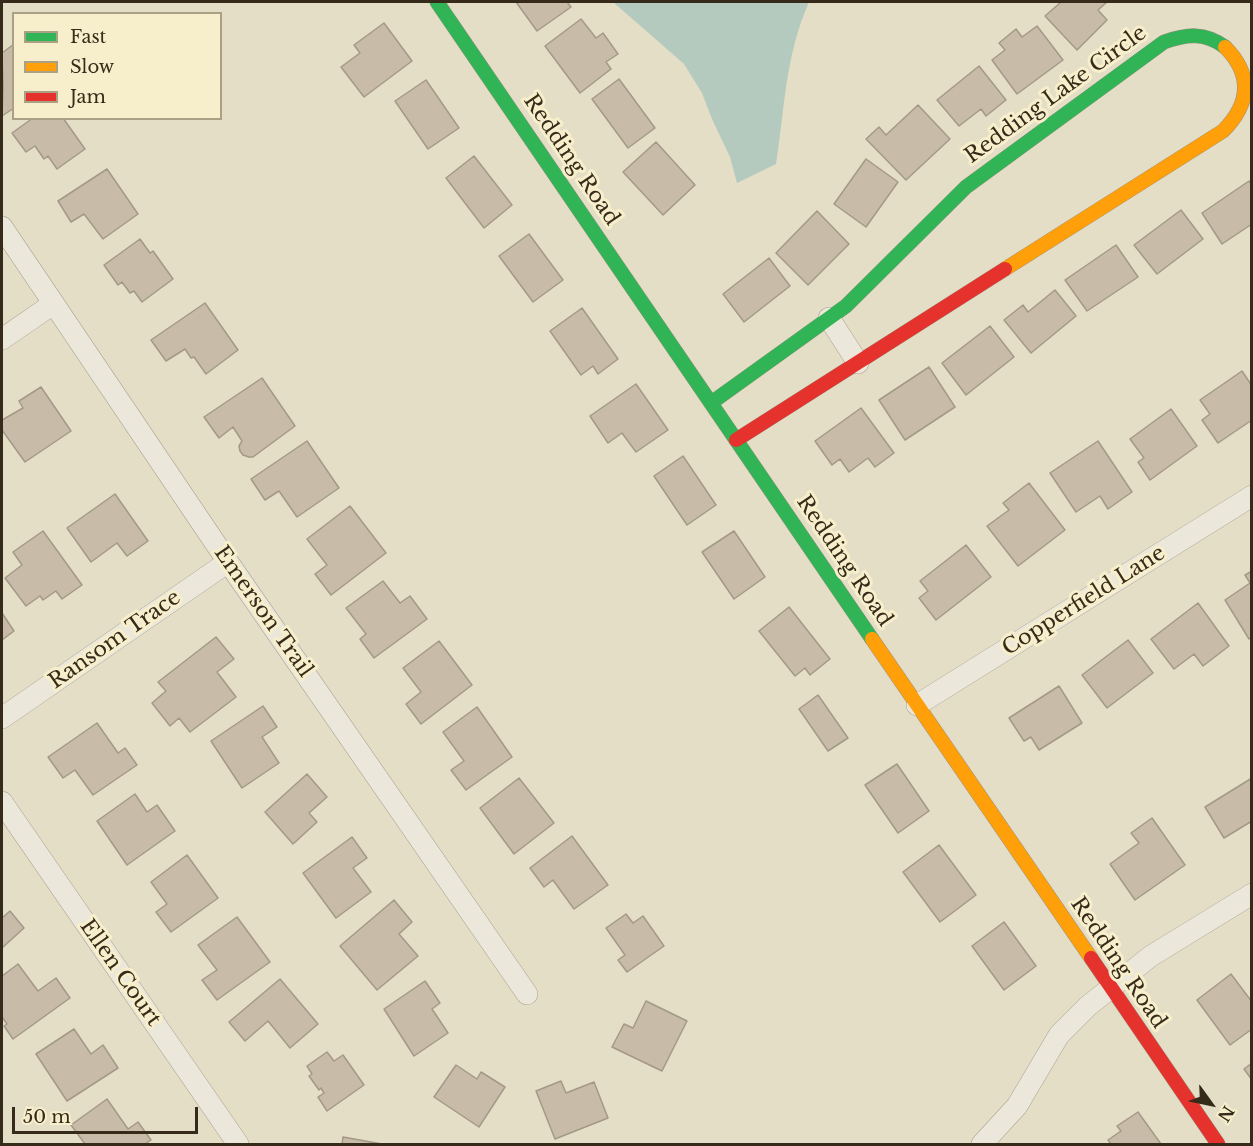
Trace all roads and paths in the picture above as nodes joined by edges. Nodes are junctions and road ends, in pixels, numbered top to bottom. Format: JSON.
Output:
{"nodes":[{"id":1,"x":437,"y":2,"type":"edge"},
{"id":2,"x":2,"y":227,"type":"edge"},
{"id":3,"x":53,"y":304,"type":"junction"},
{"id":4,"x":830,"y":318,"type":"junction"},
{"id":5,"x":2,"y":339,"type":"edge"},
{"id":6,"x":858,"y":363,"type":"junction"},
{"id":7,"x":711,"y":403,"type":"junction"},
{"id":8,"x":736,"y":440,"type":"junction"},
{"id":9,"x":1251,"y":496,"type":"edge"},
{"id":10,"x":228,"y":562,"type":"junction"},
{"id":11,"x":917,"y":705,"type":"junction"},
{"id":12,"x":2,"y":718,"type":"edge"},
{"id":13,"x":2,"y":802,"type":"edge"},
{"id":14,"x":1251,"y":894,"type":"edge"},
{"id":15,"x":1110,"y":988,"type":"junction"},
{"id":16,"x":527,"y":994,"type":"dead end"},
{"id":17,"x":238,"y":1144,"type":"edge"},
{"id":18,"x":982,"y":1144,"type":"edge"},
{"id":19,"x":1218,"y":1144,"type":"edge"}],
"edges":[{"from":1,"to":7,"type":"street","name":"Redding Road"},
{"from":2,"to":3,"type":"street","name":"Emerson Trail"},
{"from":3,"to":5,"type":"street"},
{"from":3,"to":10,"type":"street","name":"Emerson Trail"},
{"from":4,"to":6,"type":"street"},
{"from":4,"to":6,"type":"street","name":"Redding Lake Circle"},
{"from":4,"to":7,"type":"street","name":"Redding Lake Circle"},
{"from":6,"to":8,"type":"street","name":"Redding Lake Circle"},
{"from":7,"to":8,"type":"street","name":"Redding Road"},
{"from":8,"to":11,"type":"street","name":"Redding Road"},
{"from":9,"to":11,"type":"street","name":"Copperfield Lane"},
{"from":10,"to":12,"type":"street","name":"Ransom Trace"},
{"from":10,"to":16,"type":"street","name":"Emerson Trail"},
{"from":11,"to":15,"type":"street","name":"Redding Road"},
{"from":13,"to":17,"type":"street","name":"Ellen Court"},
{"from":14,"to":15,"type":"street"},
{"from":15,"to":18,"type":"street"},
{"from":15,"to":19,"type":"street","name":"Redding Road"}]}
